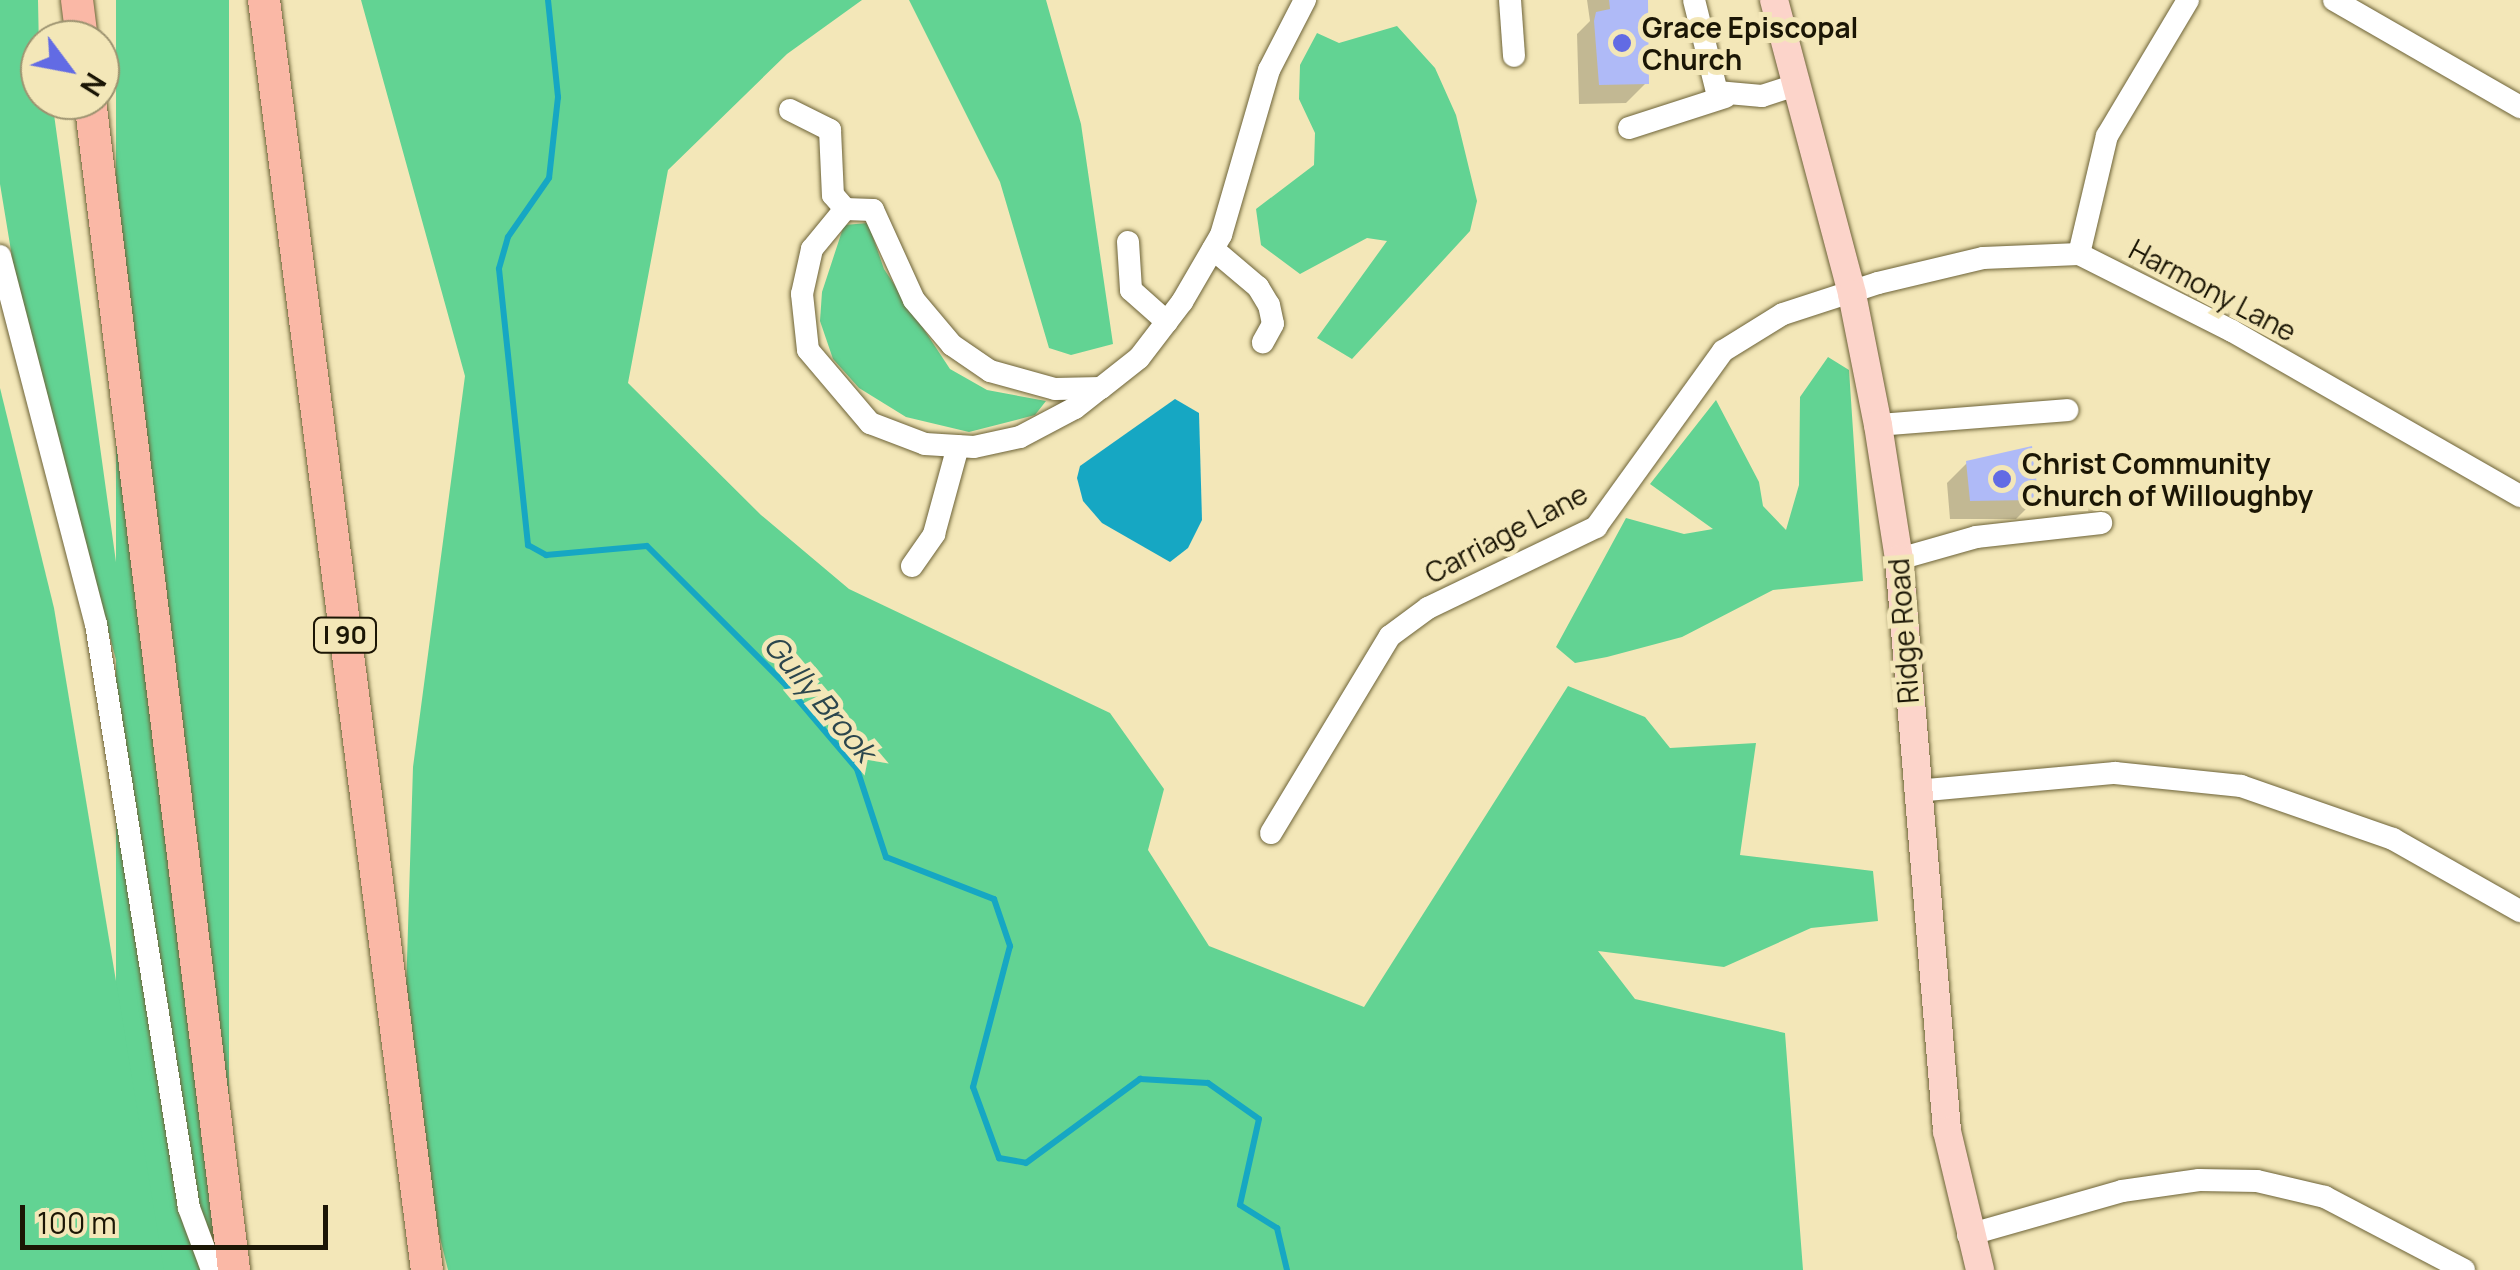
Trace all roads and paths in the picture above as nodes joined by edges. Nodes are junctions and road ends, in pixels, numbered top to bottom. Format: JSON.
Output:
{"nodes":[{"id":1,"x":264,"y":0,"type":"edge"},
{"id":2,"x":1305,"y":0,"type":"edge"},
{"id":3,"x":1510,"y":0,"type":"edge"},
{"id":4,"x":1694,"y":0,"type":"edge"},
{"id":5,"x":1774,"y":0,"type":"edge"},
{"id":6,"x":2188,"y":0,"type":"edge"},
{"id":7,"x":2334,"y":0,"type":"edge"},
{"id":8,"x":1514,"y":56,"type":"dead end"},
{"id":9,"x":1796,"y":85,"type":"junction"},
{"id":10,"x":1725,"y":97,"type":"junction"},
{"id":11,"x":2520,"y":106,"type":"edge"},
{"id":12,"x":790,"y":110,"type":"dead end"},
{"id":13,"x":92,"y":120,"type":"edge"},
{"id":14,"x":1630,"y":128,"type":"dead end"},
{"id":15,"x":845,"y":209,"type":"junction"},
{"id":16,"x":1128,"y":242,"type":"dead end"},
{"id":17,"x":1213,"y":249,"type":"junction"},
{"id":18,"x":2079,"y":254,"type":"junction"},
{"id":19,"x":0,"y":256,"type":"edge"},
{"id":20,"x":1852,"y":294,"type":"junction"},
{"id":21,"x":1166,"y":322,"type":"junction"},
{"id":22,"x":1263,"y":342,"type":"dead end"},
{"id":23,"x":1101,"y":388,"type":"junction"},
{"id":24,"x":2067,"y":410,"type":"dead end"},
{"id":25,"x":1878,"y":425,"type":"junction"},
{"id":26,"x":958,"y":446,"type":"junction"},
{"id":27,"x":2520,"y":496,"type":"edge"},
{"id":28,"x":2101,"y":523,"type":"dead end"},
{"id":29,"x":1898,"y":559,"type":"junction"},
{"id":30,"x":912,"y":566,"type":"dead end"},
{"id":31,"x":1916,"y":791,"type":"junction"},
{"id":32,"x":1271,"y":833,"type":"dead end"},
{"id":33,"x":2520,"y":910,"type":"edge"},
{"id":34,"x":1968,"y":1235,"type":"junction"},
{"id":35,"x":212,"y":1270,"type":"edge"},
{"id":36,"x":234,"y":1270,"type":"edge"},
{"id":37,"x":427,"y":1270,"type":"edge"},
{"id":38,"x":1980,"y":1270,"type":"edge"},
{"id":39,"x":2464,"y":1270,"type":"edge"}],
"edges":[{"from":1,"to":37,"type":"highway","number":"I 90"},
{"from":2,"to":17,"type":"street"},
{"from":3,"to":8,"type":"street"},
{"from":4,"to":10,"type":"street"},
{"from":5,"to":9,"type":"main road","name":"Ridge Road"},
{"from":6,"to":18,"type":"street"},
{"from":7,"to":11,"type":"street"},
{"from":9,"to":10,"type":"street"},
{"from":9,"to":20,"type":"main road","name":"Ridge Road"},
{"from":10,"to":14,"type":"street"},
{"from":12,"to":15,"type":"street"},
{"from":13,"to":36,"type":"highway"},
{"from":15,"to":23,"type":"street"},
{"from":15,"to":26,"type":"street"},
{"from":16,"to":21,"type":"street"},
{"from":17,"to":21,"type":"street"},
{"from":17,"to":22,"type":"street"},
{"from":18,"to":20,"type":"street","name":"Harmony Lane"},
{"from":18,"to":27,"type":"street","name":"Harmony Lane"},
{"from":19,"to":35,"type":"street"},
{"from":20,"to":25,"type":"main road","name":"Ridge Road"},
{"from":20,"to":32,"type":"street","name":"Carriage Lane"},
{"from":21,"to":23,"type":"street"},
{"from":23,"to":26,"type":"street"},
{"from":24,"to":25,"type":"street"},
{"from":25,"to":29,"type":"main road","name":"Ridge Road"},
{"from":26,"to":30,"type":"street"},
{"from":28,"to":29,"type":"street"},
{"from":29,"to":31,"type":"main road","name":"Ridge Road"},
{"from":31,"to":33,"type":"street"},
{"from":31,"to":34,"type":"main road","name":"Ridge Road"},
{"from":34,"to":38,"type":"main road","name":"Ridge Road"},
{"from":34,"to":39,"type":"street"}]}
